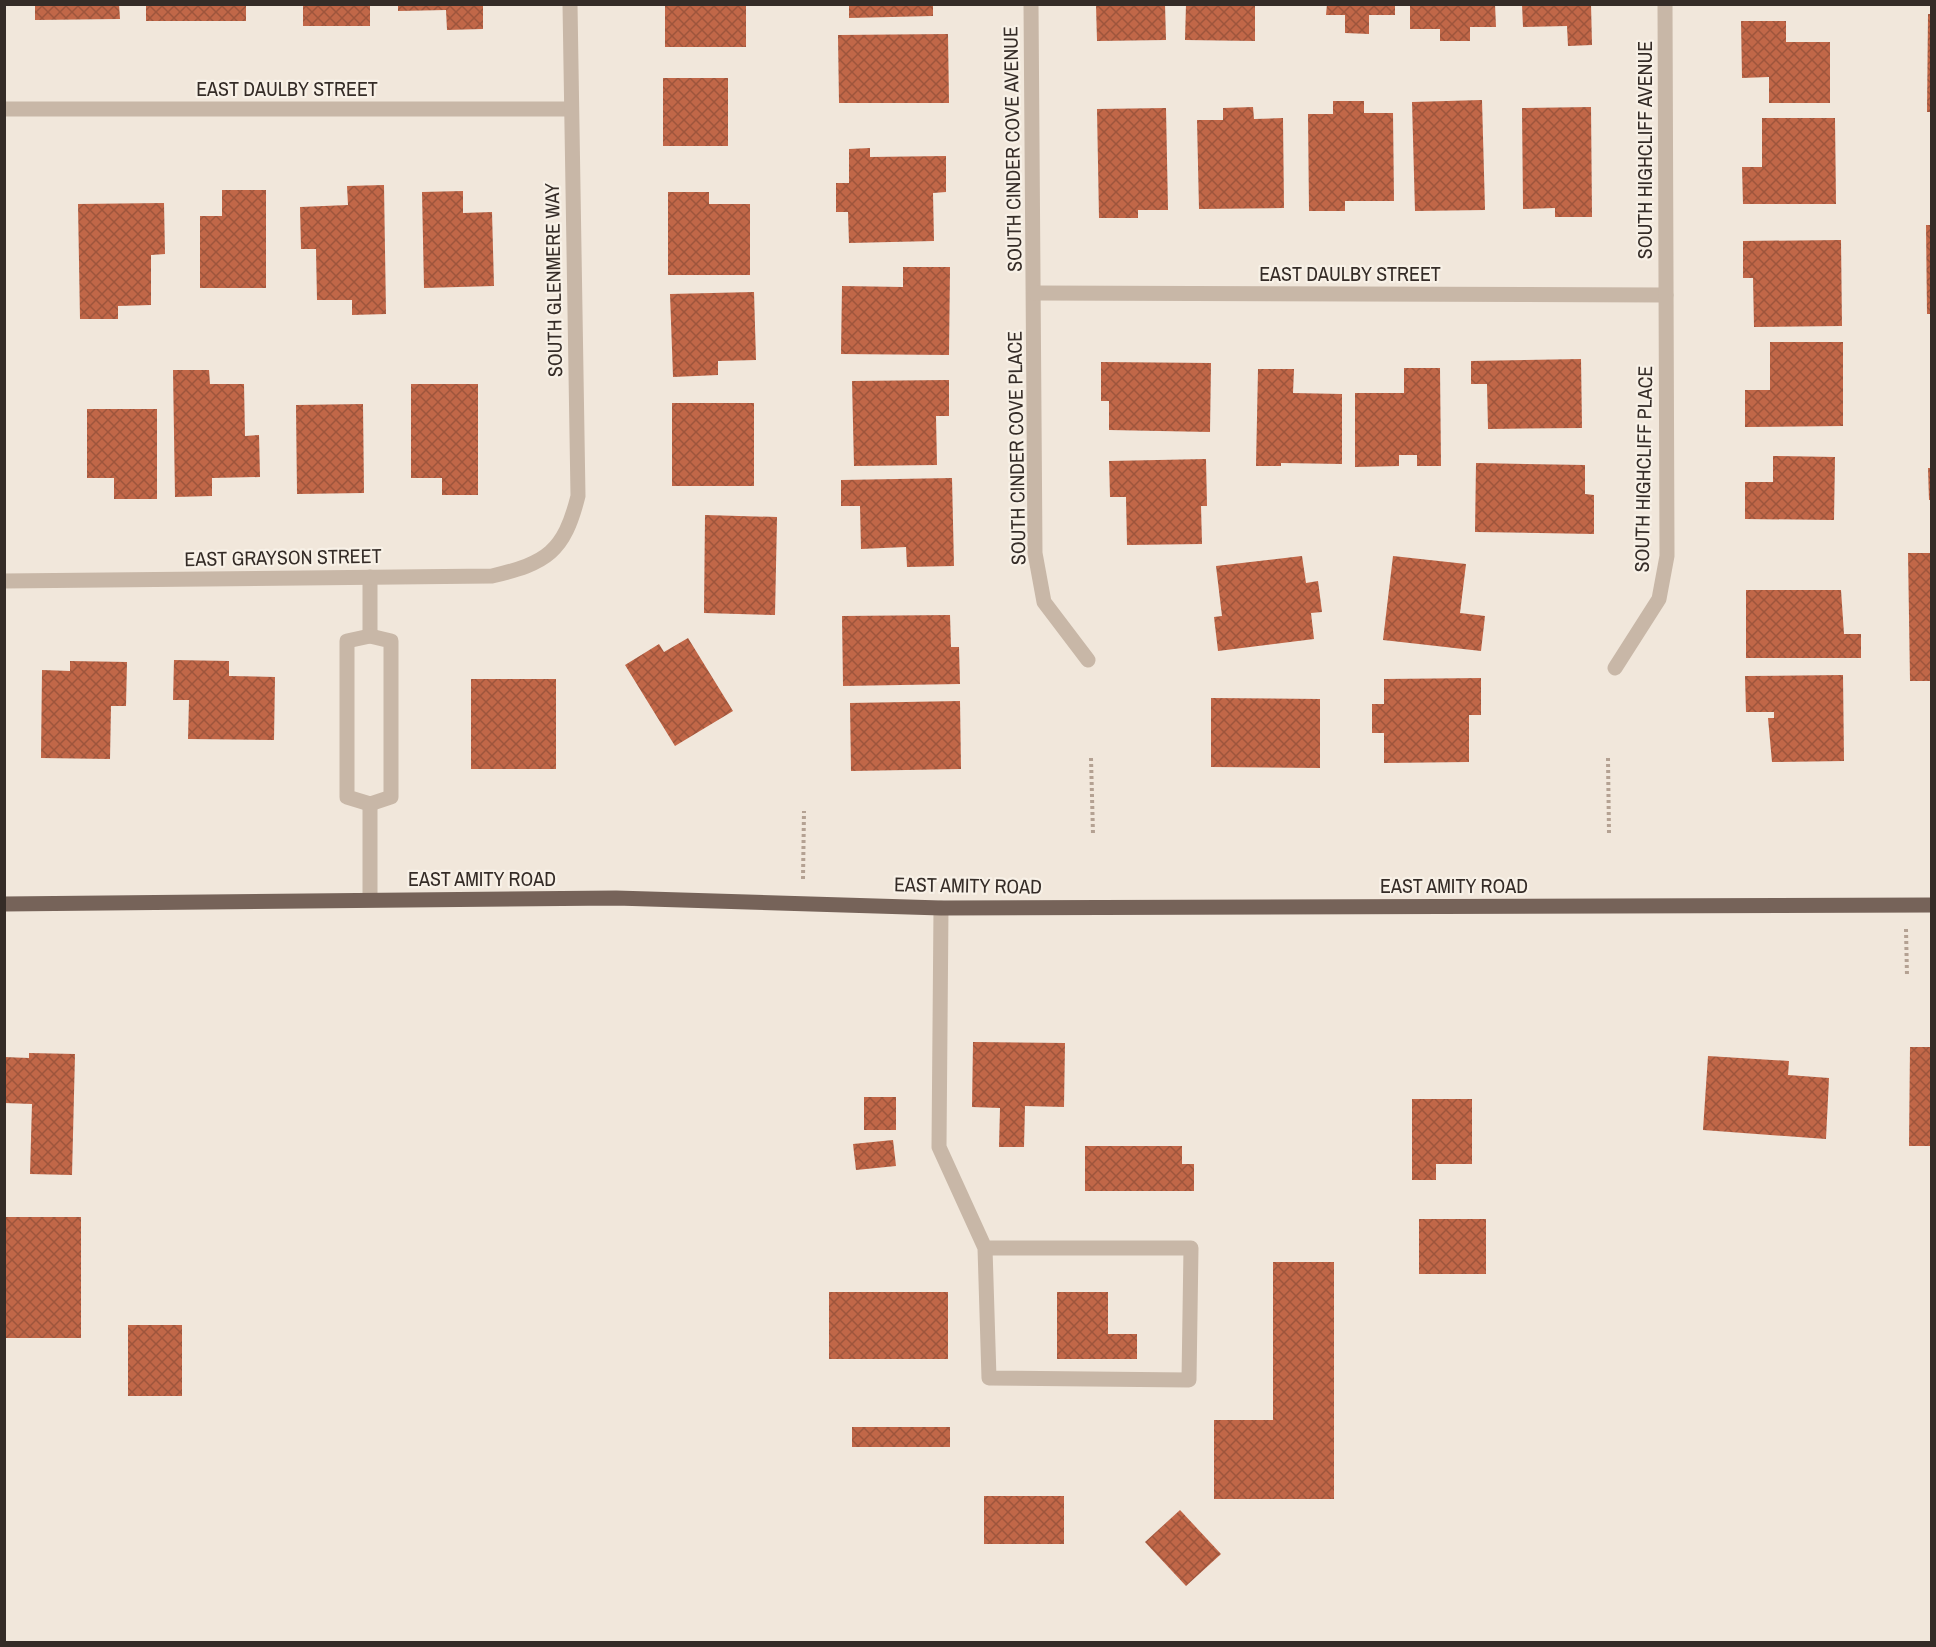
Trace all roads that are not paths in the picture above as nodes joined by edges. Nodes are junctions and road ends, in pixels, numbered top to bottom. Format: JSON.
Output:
{"nodes":[{"id":1,"x":570,"y":4,"type":"edge"},
{"id":2,"x":1031,"y":4,"type":"edge"},
{"id":3,"x":1665,"y":4,"type":"edge"},
{"id":4,"x":4,"y":109,"type":"edge"},
{"id":5,"x":570,"y":109,"type":"junction"},
{"id":6,"x":1035,"y":293,"type":"junction"},
{"id":7,"x":1666,"y":295,"type":"junction"},
{"id":8,"x":555,"y":550,"type":"joint"},
{"id":9,"x":370,"y":578,"type":"junction"},
{"id":10,"x":4,"y":582,"type":"edge"},
{"id":11,"x":370,"y":636,"type":"junction"},
{"id":12,"x":1088,"y":660,"type":"dead end"},
{"id":13,"x":1615,"y":668,"type":"dead end"},
{"id":14,"x":370,"y":804,"type":"junction"},
{"id":15,"x":370,"y":899,"type":"junction"},
{"id":16,"x":4,"y":904,"type":"edge"},
{"id":17,"x":1932,"y":905,"type":"edge"},
{"id":18,"x":941,"y":908,"type":"junction"},
{"id":19,"x":985,"y":1248,"type":"junction"}],
"edges":[{"from":1,"to":5,"type":"street","name":"SOUTH GLENMERE WAY"},
{"from":2,"to":6,"type":"street","name":"SOUTH CINDER COVE AVENUE"},
{"from":3,"to":7,"type":"street","name":"SOUTH HIGHCLIFF AVENUE"},
{"from":4,"to":5,"type":"street","name":"EAST DAULBY STREET"},
{"from":5,"to":8,"type":"street","name":"SOUTH GLENMERE WAY"},
{"from":6,"to":7,"type":"street","name":"EAST DAULBY STREET"},
{"from":6,"to":12,"type":"street","name":"SOUTH CINDER COVE PLACE"},
{"from":7,"to":13,"type":"street","name":"SOUTH HIGHCLIFF PLACE"},
{"from":8,"to":9,"type":"street","name":"EAST GRAYSON STREET"},
{"from":9,"to":10,"type":"street","name":"EAST GRAYSON STREET"},
{"from":9,"to":11,"type":"street"},
{"from":11,"to":14,"type":"street"},
{"from":11,"to":14,"type":"street"},
{"from":14,"to":15,"type":"street"},
{"from":15,"to":16,"type":"main road","name":"EAST AMITY ROAD"},
{"from":15,"to":18,"type":"main road","name":"EAST AMITY ROAD"},
{"from":17,"to":18,"type":"main road","name":"EAST AMITY ROAD"},
{"from":18,"to":19,"type":"street"},
{"from":19,"to":19,"type":"street"}]}
